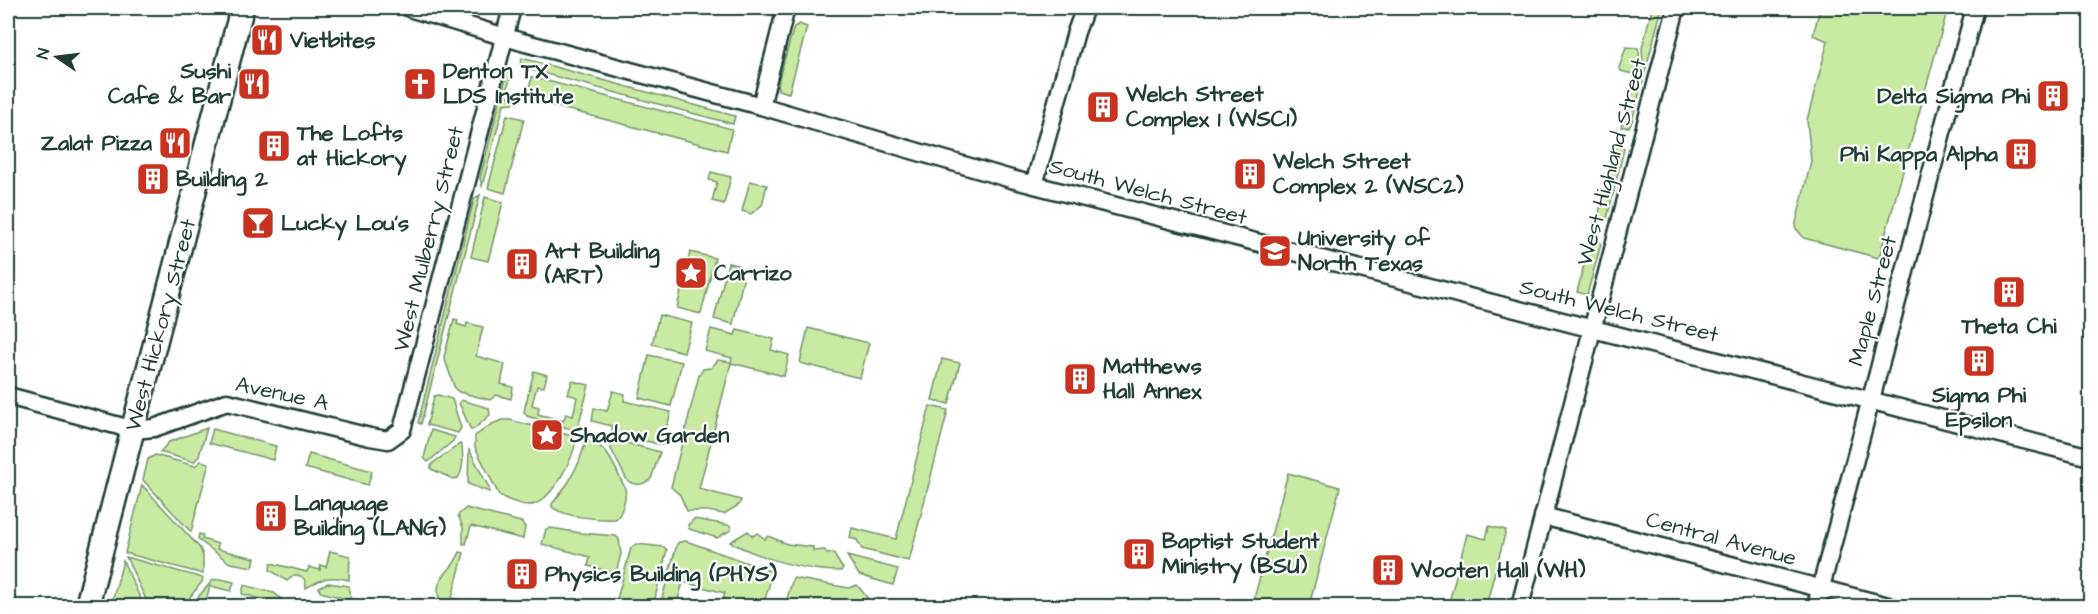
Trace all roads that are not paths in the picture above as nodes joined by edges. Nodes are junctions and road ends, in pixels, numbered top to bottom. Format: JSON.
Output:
{"nodes":[{"id":1,"x":242,"y":8,"type":"edge"},
{"id":2,"x":409,"y":8,"type":"edge"},
{"id":3,"x":512,"y":8,"type":"edge"},
{"id":4,"x":786,"y":8,"type":"edge"},
{"id":5,"x":1085,"y":8,"type":"edge"},
{"id":6,"x":1676,"y":8,"type":"edge"},
{"id":7,"x":1975,"y":8,"type":"edge"},
{"id":8,"x":504,"y":36,"type":"junction"},
{"id":9,"x":761,"y":106,"type":"junction"},
{"id":10,"x":1034,"y":185,"type":"junction"},
{"id":11,"x":1592,"y":327,"type":"junction"},
{"id":12,"x":8,"y":396,"type":"edge"},
{"id":13,"x":1870,"y":400,"type":"junction"},
{"id":14,"x":134,"y":430,"type":"junction"},
{"id":15,"x":388,"y":440,"type":"joint"},
{"id":16,"x":2091,"y":457,"type":"edge"},
{"id":17,"x":1543,"y":516,"type":"junction"},
{"id":18,"x":1821,"y":589,"type":"junction"},
{"id":19,"x":87,"y":606,"type":"edge"},
{"id":20,"x":1520,"y":606,"type":"edge"},
{"id":21,"x":1816,"y":606,"type":"edge"},
{"id":22,"x":1888,"y":606,"type":"edge"}],
"edges":[{"from":1,"to":14,"type":"main road","name":"West Hickory Street"},
{"from":2,"to":8,"type":"street","name":"South Welch Street"},
{"from":3,"to":8,"type":"street","name":"West Mulberry Street"},
{"from":4,"to":9,"type":"street"},
{"from":5,"to":10,"type":"street"},
{"from":6,"to":11,"type":"street","name":"West Highland Street"},
{"from":7,"to":13,"type":"street","name":"Maple Street"},
{"from":8,"to":9,"type":"street","name":"South Welch Street"},
{"from":8,"to":15,"type":"street","name":"West Mulberry Street"},
{"from":9,"to":10,"type":"street","name":"South Welch Street"},
{"from":10,"to":11,"type":"street","name":"South Welch Street"},
{"from":11,"to":13,"type":"street","name":"South Welch Street"},
{"from":11,"to":17,"type":"street","name":"West Highland Street"},
{"from":12,"to":14,"type":"street"},
{"from":13,"to":16,"type":"street","name":"South Welch Street"},
{"from":13,"to":18,"type":"street","name":"Maple Street"},
{"from":14,"to":15,"type":"street","name":"Avenue A"},
{"from":14,"to":19,"type":"main road","name":"West Hickory Street"},
{"from":17,"to":18,"type":"street","name":"Central Avenue"},
{"from":17,"to":20,"type":"street","name":"West Highland Street"},
{"from":18,"to":21,"type":"street","name":"Maple Street"},
{"from":18,"to":22,"type":"street","name":"Central Avenue"}]}
